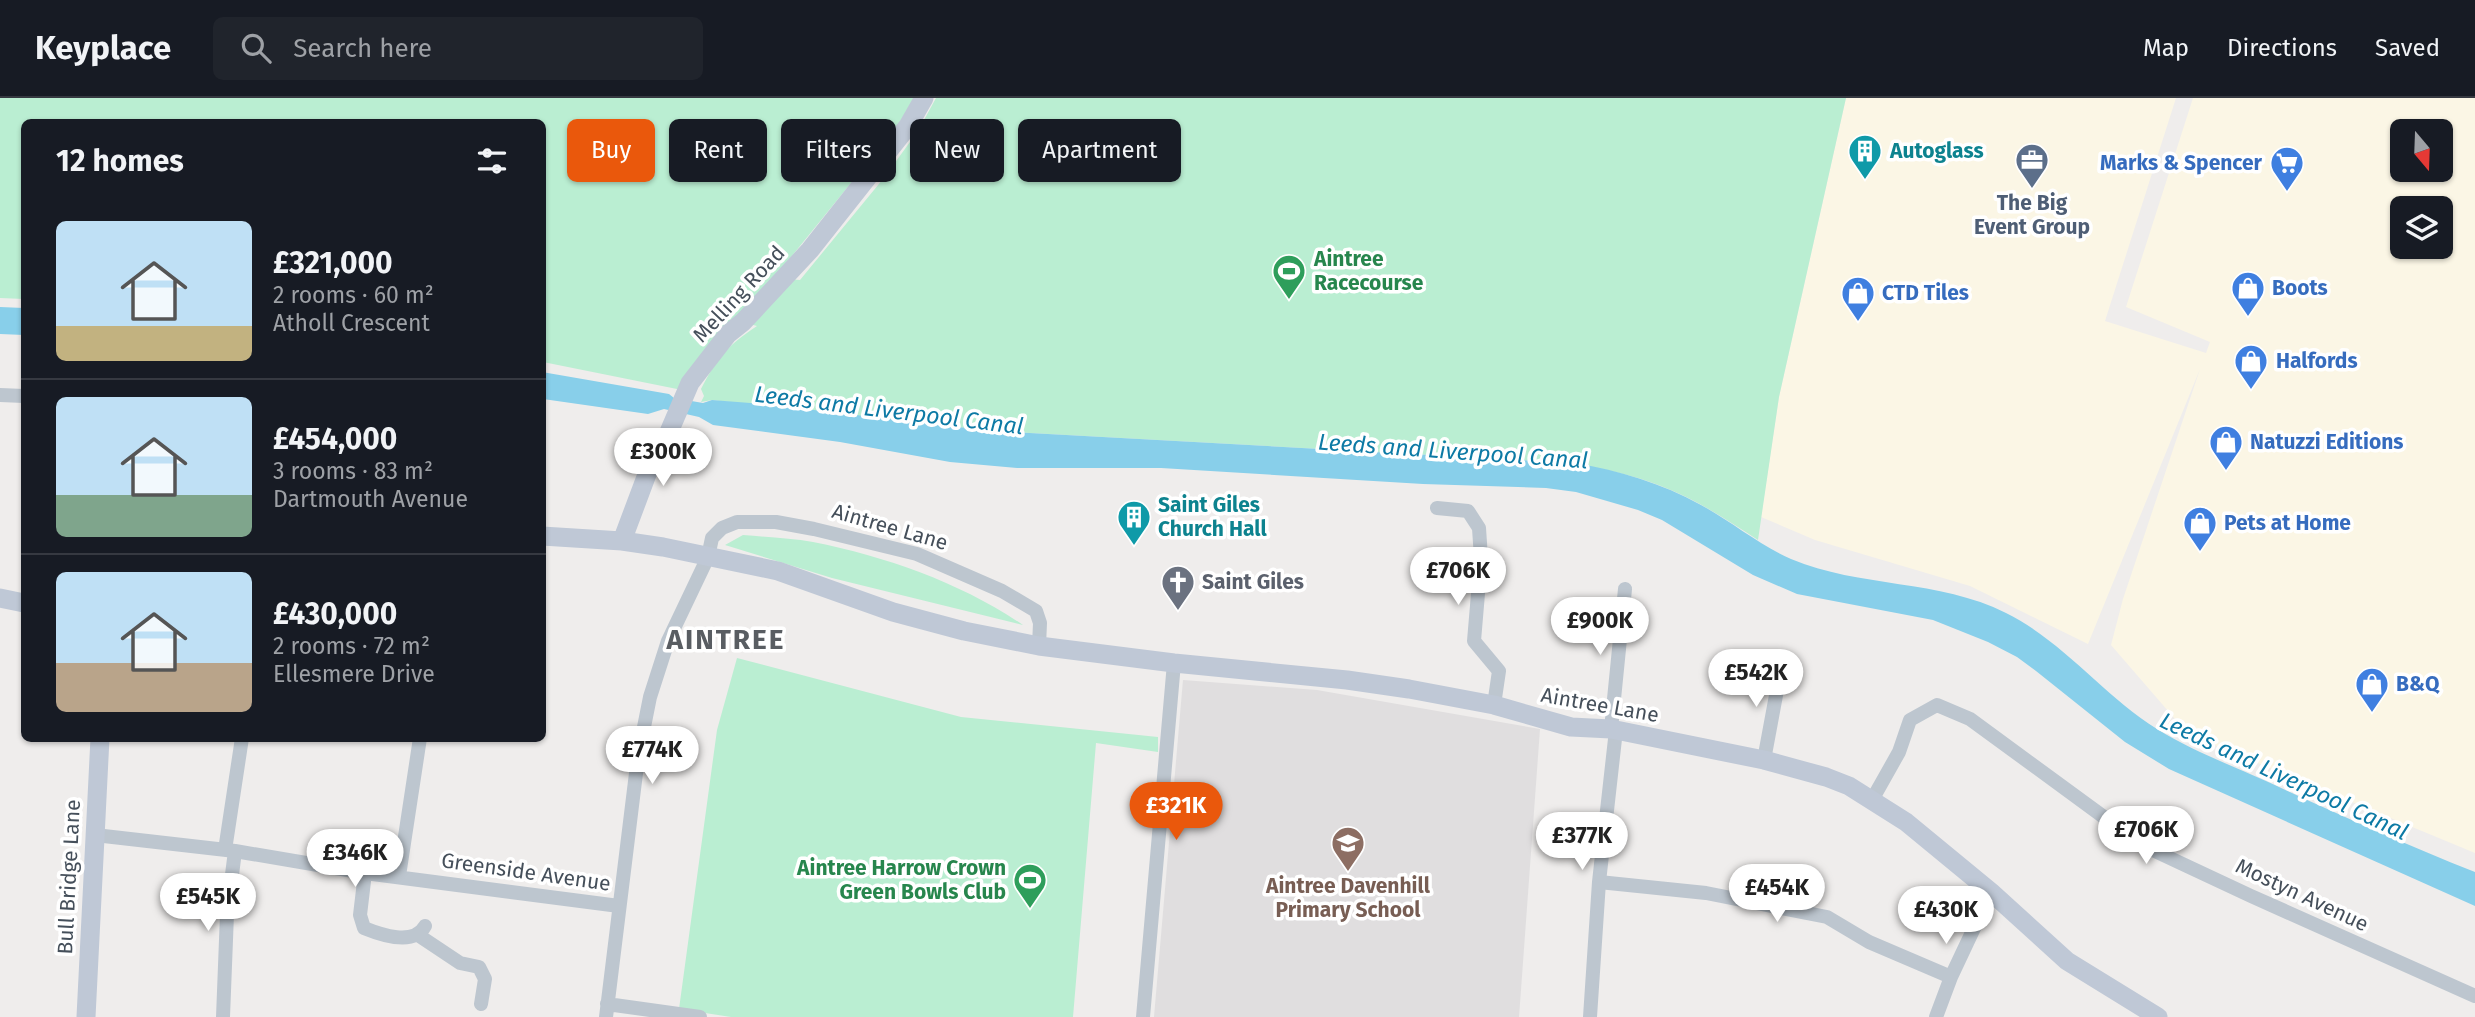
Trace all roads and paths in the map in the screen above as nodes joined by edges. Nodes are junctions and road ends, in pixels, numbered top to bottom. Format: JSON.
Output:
{"nodes":[{"id":1,"x":924,"y":98,"type":"edge"},
{"id":2,"x":0,"y":395,"type":"edge"},
{"id":3,"x":21,"y":396,"type":"edge"},
{"id":4,"x":1437,"y":508,"type":"dead end"},
{"id":5,"x":546,"y":536,"type":"edge"},
{"id":6,"x":622,"y":541,"type":"junction"},
{"id":7,"x":708,"y":557,"type":"junction"},
{"id":8,"x":1625,"y":589,"type":"dead end"},
{"id":9,"x":0,"y":598,"type":"edge"},
{"id":10,"x":21,"y":602,"type":"edge"},
{"id":11,"x":1039,"y":646,"type":"junction"},
{"id":12,"x":1174,"y":663,"type":"junction"},
{"id":13,"x":1782,"y":663,"type":"dead end"},
{"id":14,"x":1494,"y":705,"type":"junction"},
{"id":15,"x":1613,"y":730,"type":"junction"},
{"id":16,"x":100,"y":742,"type":"edge"},
{"id":17,"x":242,"y":742,"type":"edge"},
{"id":18,"x":419,"y":742,"type":"edge"},
{"id":19,"x":1764,"y":760,"type":"junction"},
{"id":20,"x":1872,"y":800,"type":"junction"},
{"id":21,"x":95,"y":835,"type":"junction"},
{"id":22,"x":230,"y":850,"type":"junction"},
{"id":23,"x":365,"y":873,"type":"junction"},
{"id":24,"x":399,"y":876,"type":"junction"},
{"id":25,"x":1599,"y":882,"type":"junction"},
{"id":26,"x":1991,"y":892,"type":"junction"},
{"id":27,"x":619,"y":906,"type":"junction"},
{"id":28,"x":1951,"y":977,"type":"junction"},
{"id":29,"x":2475,"y":996,"type":"edge"},
{"id":30,"x":481,"y":1004,"type":"dead end"},
{"id":31,"x":607,"y":1010,"type":"edge"},
{"id":32,"x":86,"y":1017,"type":"edge"},
{"id":33,"x":223,"y":1017,"type":"edge"},
{"id":34,"x":699,"y":1017,"type":"edge"},
{"id":35,"x":1143,"y":1017,"type":"edge"},
{"id":36,"x":1590,"y":1017,"type":"edge"},
{"id":37,"x":1936,"y":1017,"type":"edge"},
{"id":38,"x":2158,"y":1017,"type":"edge"}],
"edges":[{"from":1,"to":6,"type":"main road","name":"Melling Road"},
{"from":2,"to":3,"type":"street"},
{"from":4,"to":14,"type":"street"},
{"from":5,"to":6,"type":"main road","name":"Aintree Lane"},
{"from":6,"to":7,"type":"main road","name":"Aintree Lane"},
{"from":7,"to":11,"type":"main road","name":"Aintree Lane"},
{"from":7,"to":11,"type":"street","name":"Aintree Lane"},
{"from":7,"to":27,"type":"street"},
{"from":8,"to":15,"type":"street"},
{"from":9,"to":10,"type":"main road"},
{"from":11,"to":12,"type":"main road","name":"Aintree Lane"},
{"from":12,"to":14,"type":"main road","name":"Aintree Lane"},
{"from":12,"to":35,"type":"street"},
{"from":13,"to":19,"type":"street"},
{"from":14,"to":15,"type":"main road","name":"Aintree Lane"},
{"from":15,"to":19,"type":"main road","name":"Aintree Lane"},
{"from":15,"to":25,"type":"street"},
{"from":16,"to":21,"type":"main road","name":"Bull Bridge Lane"},
{"from":17,"to":22,"type":"street"},
{"from":18,"to":24,"type":"street"},
{"from":19,"to":20,"type":"main road","name":"Aintree Lane"},
{"from":20,"to":26,"type":"main road","name":"Aintree Lane"},
{"from":20,"to":29,"type":"street","name":"Mostyn Avenue"},
{"from":21,"to":22,"type":"street","name":"Greenside Avenue"},
{"from":21,"to":32,"type":"main road","name":"Bull Bridge Lane"},
{"from":22,"to":23,"type":"street","name":"Greenside Avenue"},
{"from":22,"to":33,"type":"street"},
{"from":23,"to":24,"type":"street","name":"Greenside Avenue"},
{"from":23,"to":30,"type":"street"},
{"from":24,"to":27,"type":"street","name":"Greenside Avenue"},
{"from":25,"to":28,"type":"street"},
{"from":25,"to":36,"type":"street"},
{"from":26,"to":28,"type":"street"},
{"from":26,"to":38,"type":"main road","name":"Aintree Lane"},
{"from":27,"to":31,"type":"street"},
{"from":28,"to":37,"type":"street"},
{"from":31,"to":34,"type":"street"}]}
